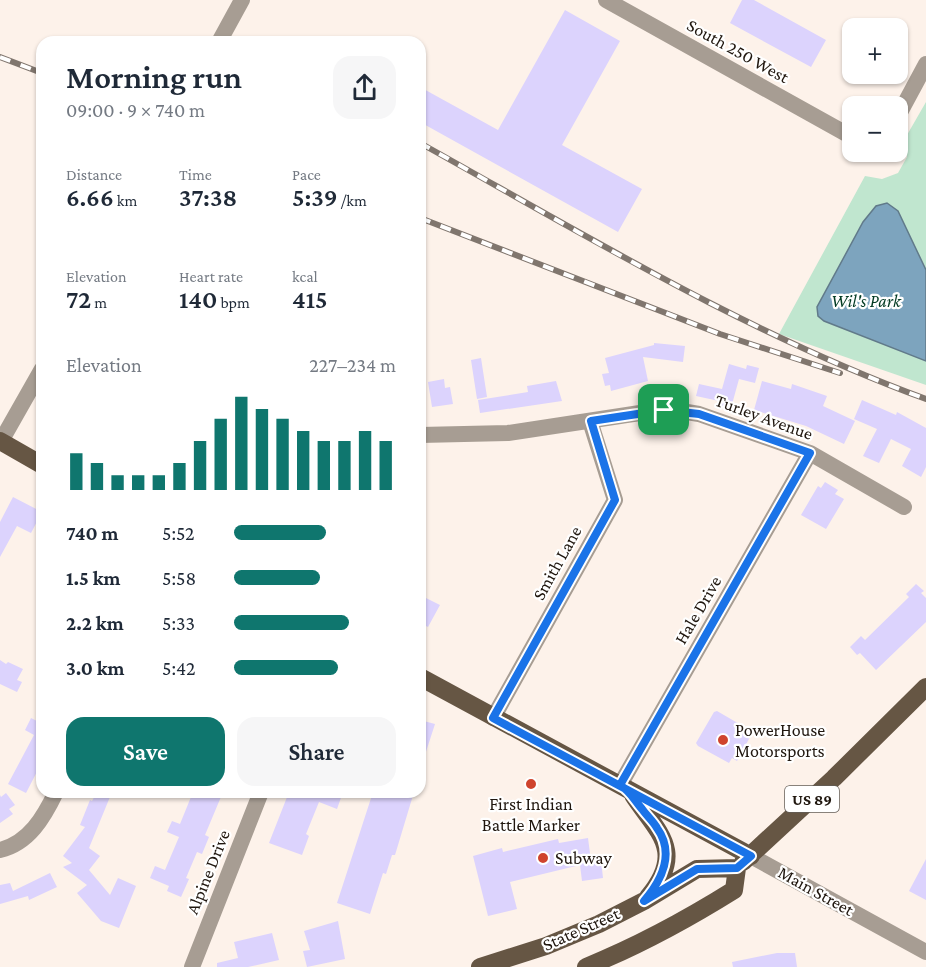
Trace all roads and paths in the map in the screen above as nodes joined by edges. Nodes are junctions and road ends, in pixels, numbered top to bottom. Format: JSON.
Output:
{"nodes":[{"id":1,"x":242,"y":0,"type":"edge"},
{"id":2,"x":606,"y":0,"type":"edge"},
{"id":3,"x":222,"y":36,"type":"edge"},
{"id":4,"x":926,"y":64,"type":"edge"},
{"id":5,"x":908,"y":98,"type":"edge"},
{"id":6,"x":842,"y":130,"type":"edge"},
{"id":7,"x":36,"y":379,"type":"edge"},
{"id":8,"x":591,"y":421,"type":"junction"},
{"id":9,"x":426,"y":435,"type":"edge"},
{"id":10,"x":0,"y":442,"type":"edge"},
{"id":11,"x":810,"y":453,"type":"junction"},
{"id":12,"x":36,"y":462,"type":"edge"},
{"id":13,"x":904,"y":507,"type":"dead end"},
{"id":14,"x":426,"y":680,"type":"edge"},
{"id":15,"x":926,"y":687,"type":"edge"},
{"id":16,"x":493,"y":718,"type":"junction"},
{"id":17,"x":625,"y":788,"type":"junction"},
{"id":18,"x":53,"y":798,"type":"edge"},
{"id":19,"x":259,"y":798,"type":"edge"},
{"id":20,"x":0,"y":850,"type":"edge"},
{"id":21,"x":751,"y":856,"type":"junction"},
{"id":22,"x":737,"y":868,"type":"junction"},
{"id":23,"x":644,"y":901,"type":"junction"},
{"id":24,"x":546,"y":946,"type":"junction"},
{"id":25,"x":926,"y":952,"type":"edge"},
{"id":26,"x":192,"y":967,"type":"edge"},
{"id":27,"x":480,"y":967,"type":"edge"},
{"id":28,"x":521,"y":967,"type":"edge"},
{"id":29,"x":586,"y":967,"type":"edge"}],
"edges":[{"from":1,"to":3,"type":"street"},
{"from":2,"to":6,"type":"street","name":"South 250 West"},
{"from":4,"to":5,"type":"street"},
{"from":7,"to":10,"type":"street"},
{"from":8,"to":9,"type":"street","name":"Turley Avenue"},
{"from":8,"to":11,"type":"street","name":"Turley Avenue"},
{"from":8,"to":16,"type":"street","name":"Smith Lane"},
{"from":10,"to":12,"type":"main road"},
{"from":11,"to":13,"type":"street","name":"Turley Avenue"},
{"from":11,"to":17,"type":"street","name":"Hale Drive"},
{"from":14,"to":16,"type":"main road","name":"Main Street"},
{"from":15,"to":21,"type":"main road","number":"US 89"},
{"from":16,"to":17,"type":"main road","name":"Main Street"},
{"from":17,"to":21,"type":"main road","name":"Main Street"},
{"from":17,"to":23,"type":"main road"},
{"from":18,"to":20,"type":"street"},
{"from":19,"to":26,"type":"street","name":"Alpine Drive"},
{"from":21,"to":22,"type":"main road","number":"US 89"},
{"from":21,"to":25,"type":"street","name":"Main Street"},
{"from":22,"to":23,"type":"main road","name":"State Street"},
{"from":22,"to":29,"type":"main road","name":"State Street","number":"US 89"},
{"from":23,"to":24,"type":"main road","name":"State Street"},
{"from":24,"to":27,"type":"main road","name":"State Street"},
{"from":24,"to":28,"type":"main road"}]}
